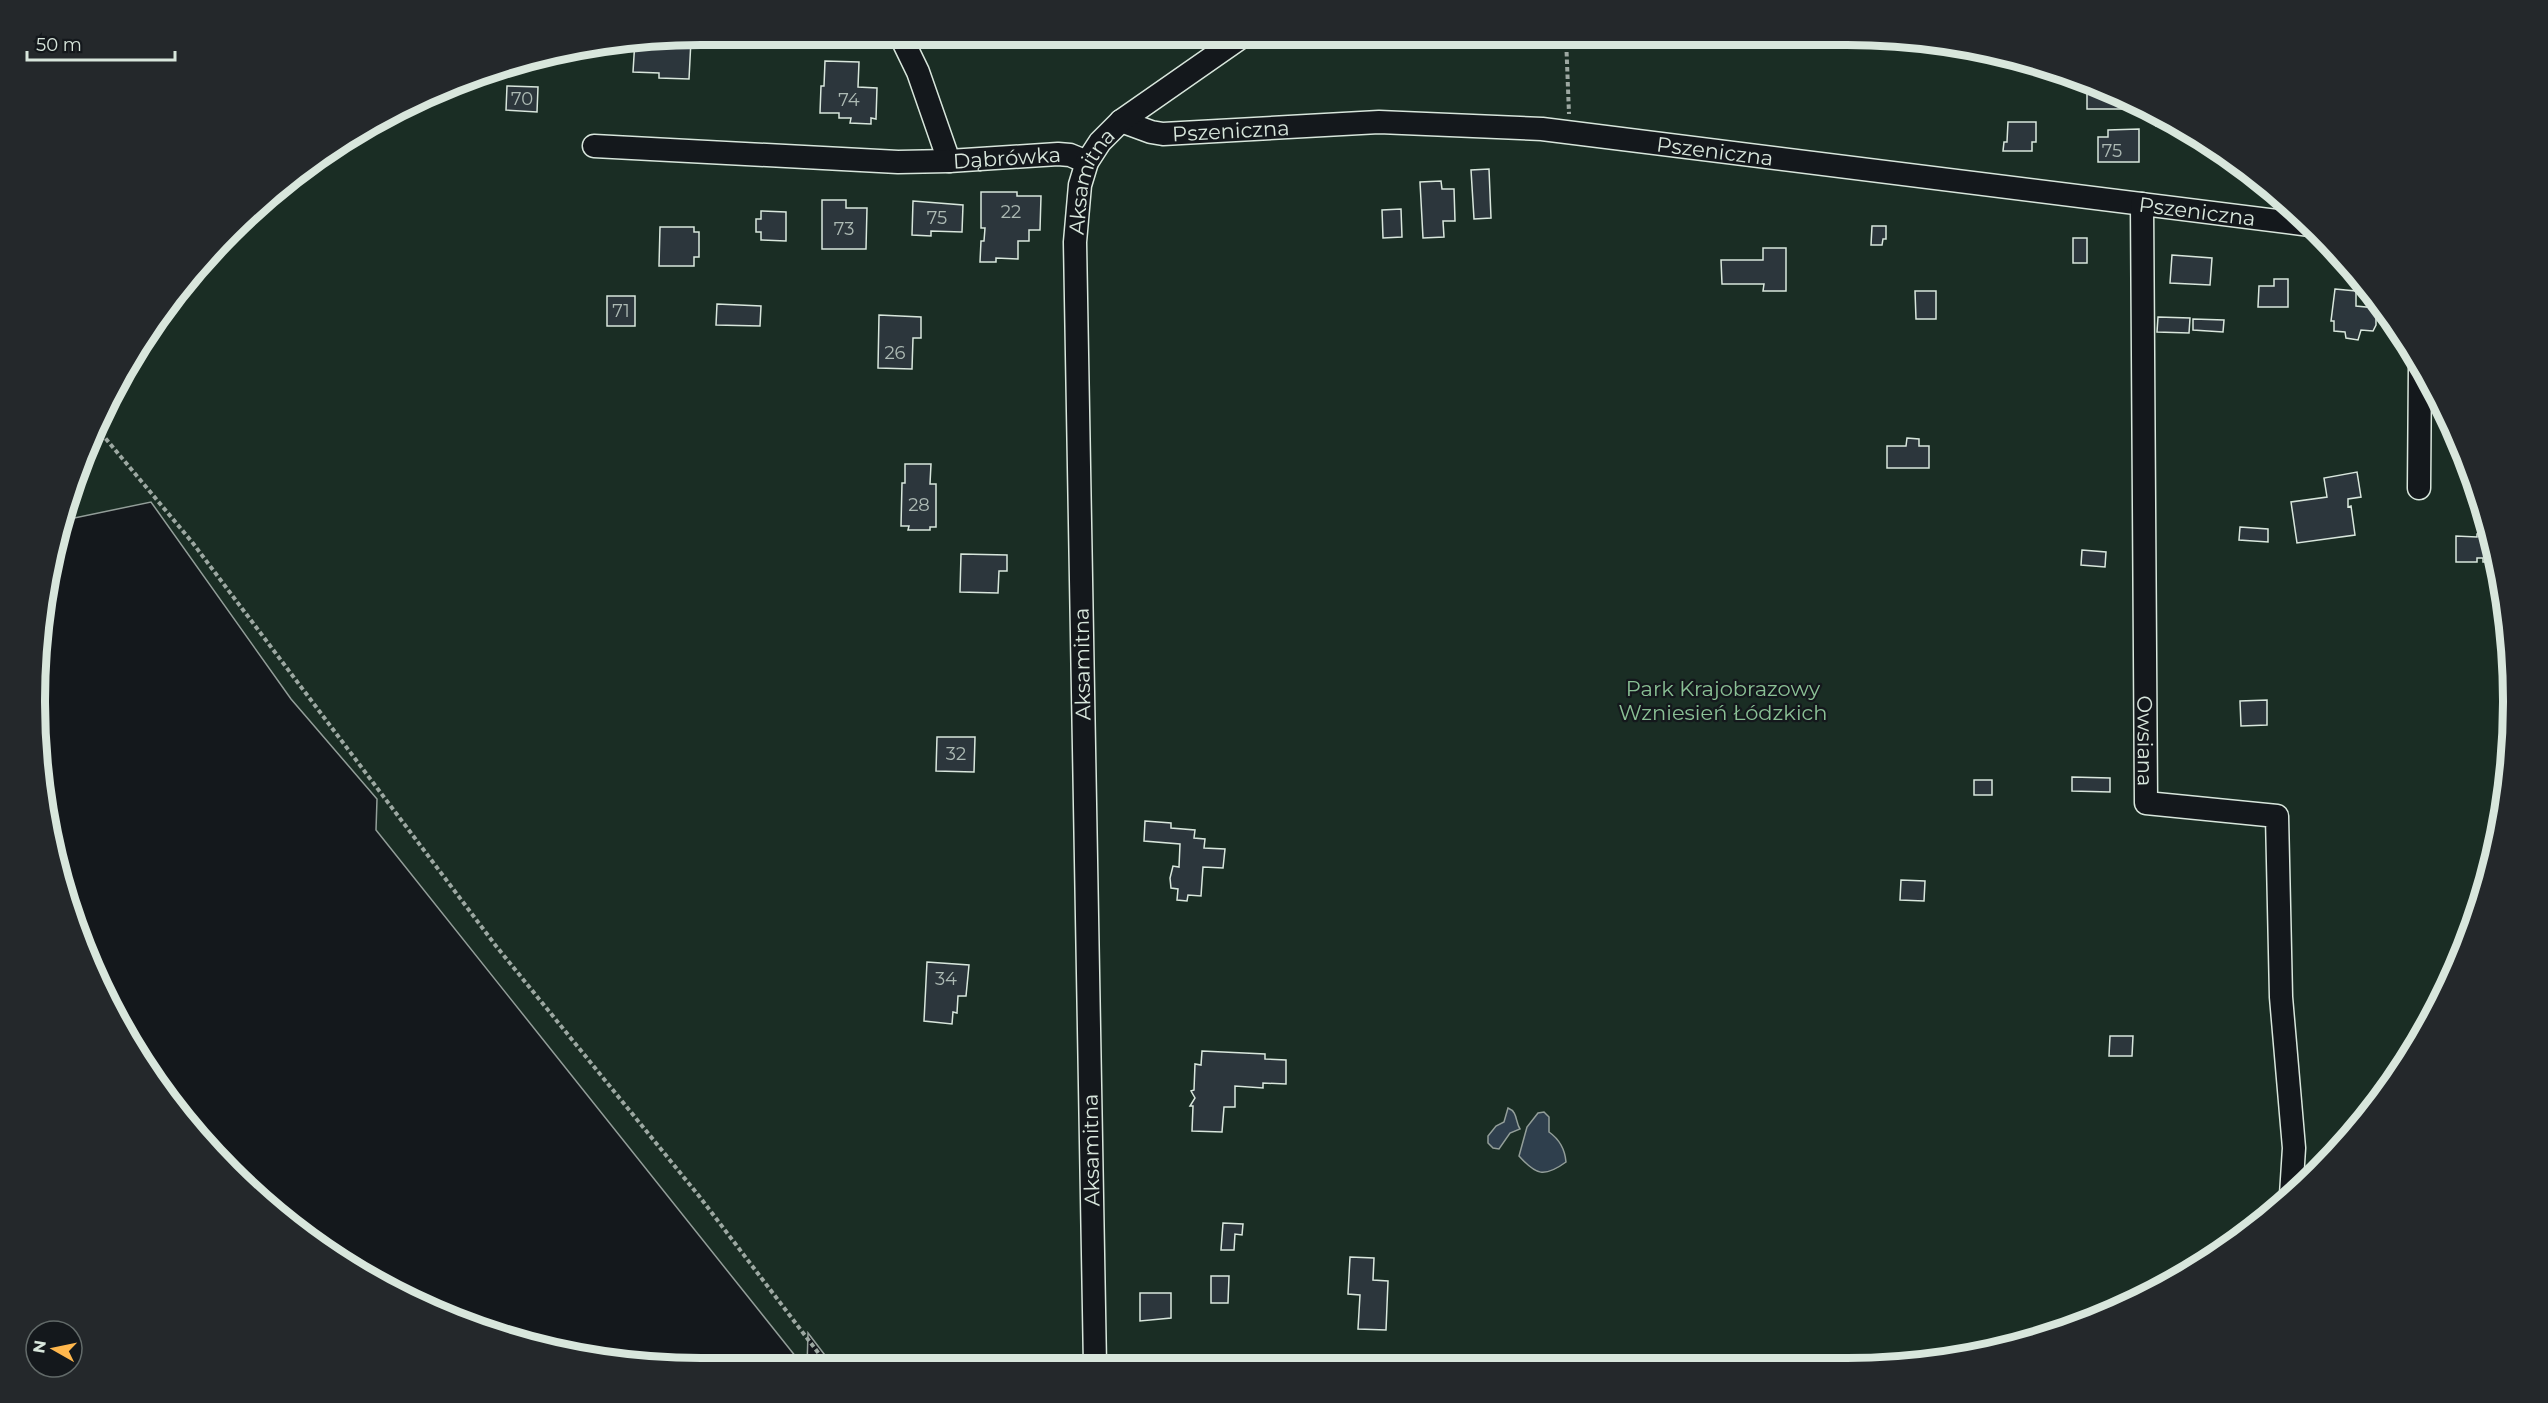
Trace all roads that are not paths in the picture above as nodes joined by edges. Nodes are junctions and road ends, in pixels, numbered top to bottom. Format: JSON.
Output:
{"nodes":[{"id":1,"x":905,"y":45,"type":"edge"},
{"id":2,"x":1230,"y":45,"type":"edge"},
{"id":3,"x":1121,"y":121,"type":"junction"},
{"id":4,"x":594,"y":146,"type":"dead end"},
{"id":5,"x":949,"y":161,"type":"junction"},
{"id":6,"x":1087,"y":162,"type":"junction"},
{"id":7,"x":2142,"y":204,"type":"junction"},
{"id":8,"x":2296,"y":223,"type":"edge"},
{"id":9,"x":2420,"y":382,"type":"edge"},
{"id":10,"x":2419,"y":488,"type":"dead end"},
{"id":11,"x":2292,"y":1183,"type":"edge"},
{"id":12,"x":1095,"y":1358,"type":"edge"}],
"edges":[{"from":1,"to":5,"type":"street","name":"Dąbrówka"},
{"from":2,"to":3,"type":"street","name":"Aksamitna"},
{"from":3,"to":6,"type":"street","name":"Aksamitna"},
{"from":3,"to":7,"type":"street","name":"Pszeniczna"},
{"from":4,"to":5,"type":"street"},
{"from":5,"to":6,"type":"street","name":"Dąbrówka"},
{"from":6,"to":12,"type":"street","name":"Aksamitna"},
{"from":7,"to":8,"type":"street","name":"Pszeniczna"},
{"from":7,"to":11,"type":"street","name":"Owsiana"},
{"from":9,"to":10,"type":"street"}]}
